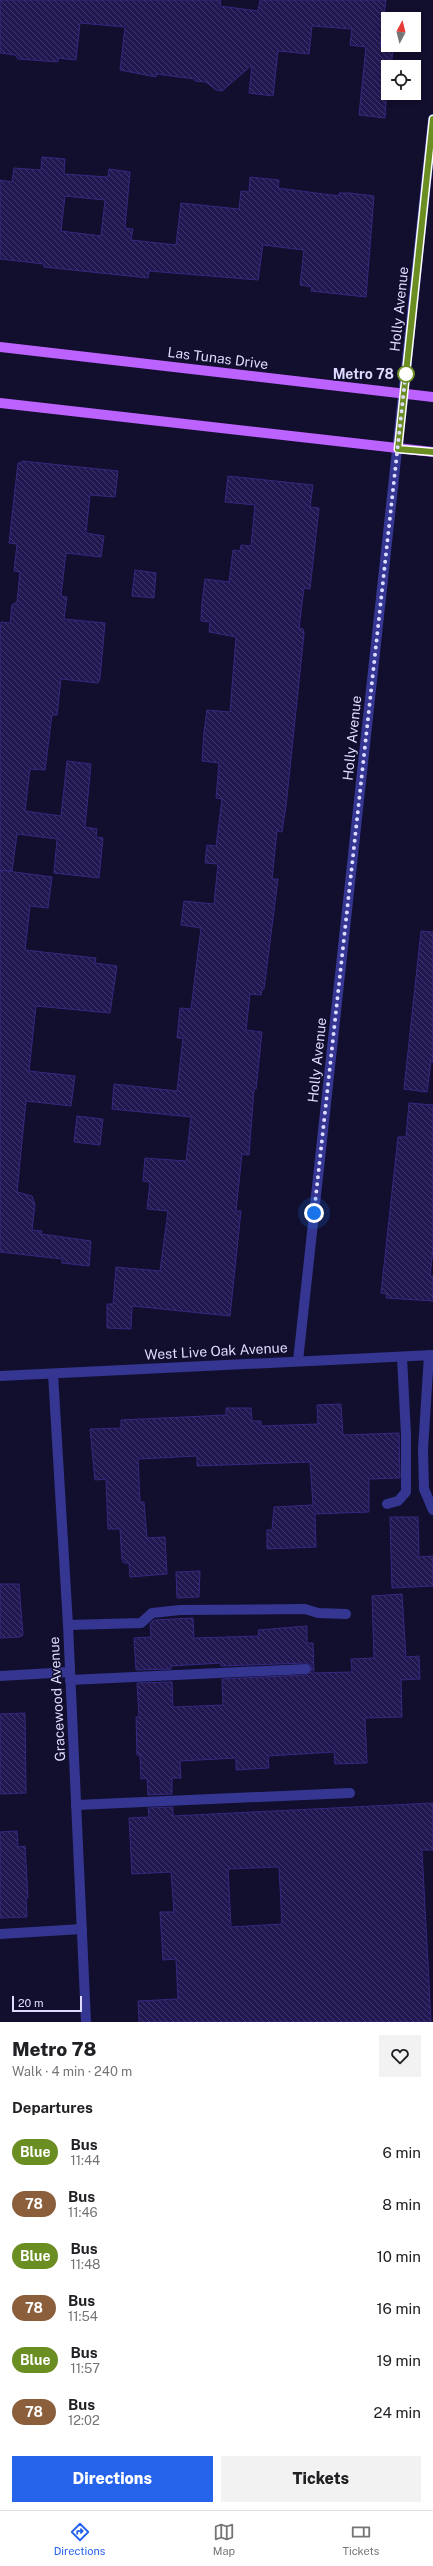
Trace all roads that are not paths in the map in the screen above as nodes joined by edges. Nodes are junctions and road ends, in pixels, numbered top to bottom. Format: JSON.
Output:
{"nodes":[{"id":1,"x":433,"y":119,"type":"edge"},
{"id":2,"x":0,"y":347,"type":"edge"},
{"id":3,"x":403,"y":393,"type":"junction"},
{"id":4,"x":433,"y":397,"type":"edge"},
{"id":5,"x":0,"y":403,"type":"edge"},
{"id":6,"x":398,"y":449,"type":"junction"},
{"id":7,"x":433,"y":452,"type":"edge"},
{"id":8,"x":431,"y":1355,"type":"edge"},
{"id":9,"x":402,"y":1356,"type":"junction"},
{"id":10,"x":298,"y":1361,"type":"junction"},
{"id":11,"x":53,"y":1374,"type":"junction"},
{"id":12,"x":0,"y":1376,"type":"edge"},
{"id":13,"x":387,"y":1504,"type":"dead end"},
{"id":14,"x":433,"y":1510,"type":"edge"},
{"id":15,"x":346,"y":1614,"type":"dead end"},
{"id":16,"x":68,"y":1625,"type":"junction"},
{"id":17,"x":306,"y":1668,"type":"dead end"},
{"id":18,"x":0,"y":1676,"type":"edge"},
{"id":19,"x":70,"y":1676,"type":"junction"},
{"id":20,"x":350,"y":1793,"type":"dead end"},
{"id":21,"x":76,"y":1805,"type":"junction"},
{"id":22,"x":82,"y":1929,"type":"junction"},
{"id":23,"x":0,"y":1934,"type":"edge"},
{"id":24,"x":86,"y":2022,"type":"edge"}],
"edges":[{"from":1,"to":3,"type":"street","name":"Holly Avenue"},
{"from":2,"to":3,"type":"main road","name":"Las Tunas Drive"},
{"from":3,"to":4,"type":"main road","name":"Las Tunas Drive"},
{"from":3,"to":6,"type":"street","name":"Holly Avenue"},
{"from":5,"to":6,"type":"main road"},
{"from":6,"to":7,"type":"main road"},
{"from":6,"to":10,"type":"street","name":"Holly Avenue"},
{"from":8,"to":9,"type":"street","name":"West Live Oak Avenue"},
{"from":8,"to":14,"type":"street"},
{"from":9,"to":10,"type":"street","name":"West Live Oak Avenue"},
{"from":9,"to":13,"type":"street"},
{"from":10,"to":11,"type":"street","name":"West Live Oak Avenue"},
{"from":11,"to":12,"type":"street","name":"West Live Oak Avenue"},
{"from":11,"to":16,"type":"street","name":"Gracewood Avenue"},
{"from":15,"to":16,"type":"street"},
{"from":16,"to":19,"type":"street","name":"Gracewood Avenue"},
{"from":17,"to":19,"type":"street"},
{"from":18,"to":19,"type":"street"},
{"from":19,"to":21,"type":"street","name":"Gracewood Avenue"},
{"from":20,"to":21,"type":"street"},
{"from":21,"to":22,"type":"street","name":"Gracewood Avenue"},
{"from":22,"to":23,"type":"street"},
{"from":22,"to":24,"type":"street","name":"Gracewood Avenue"}]}
